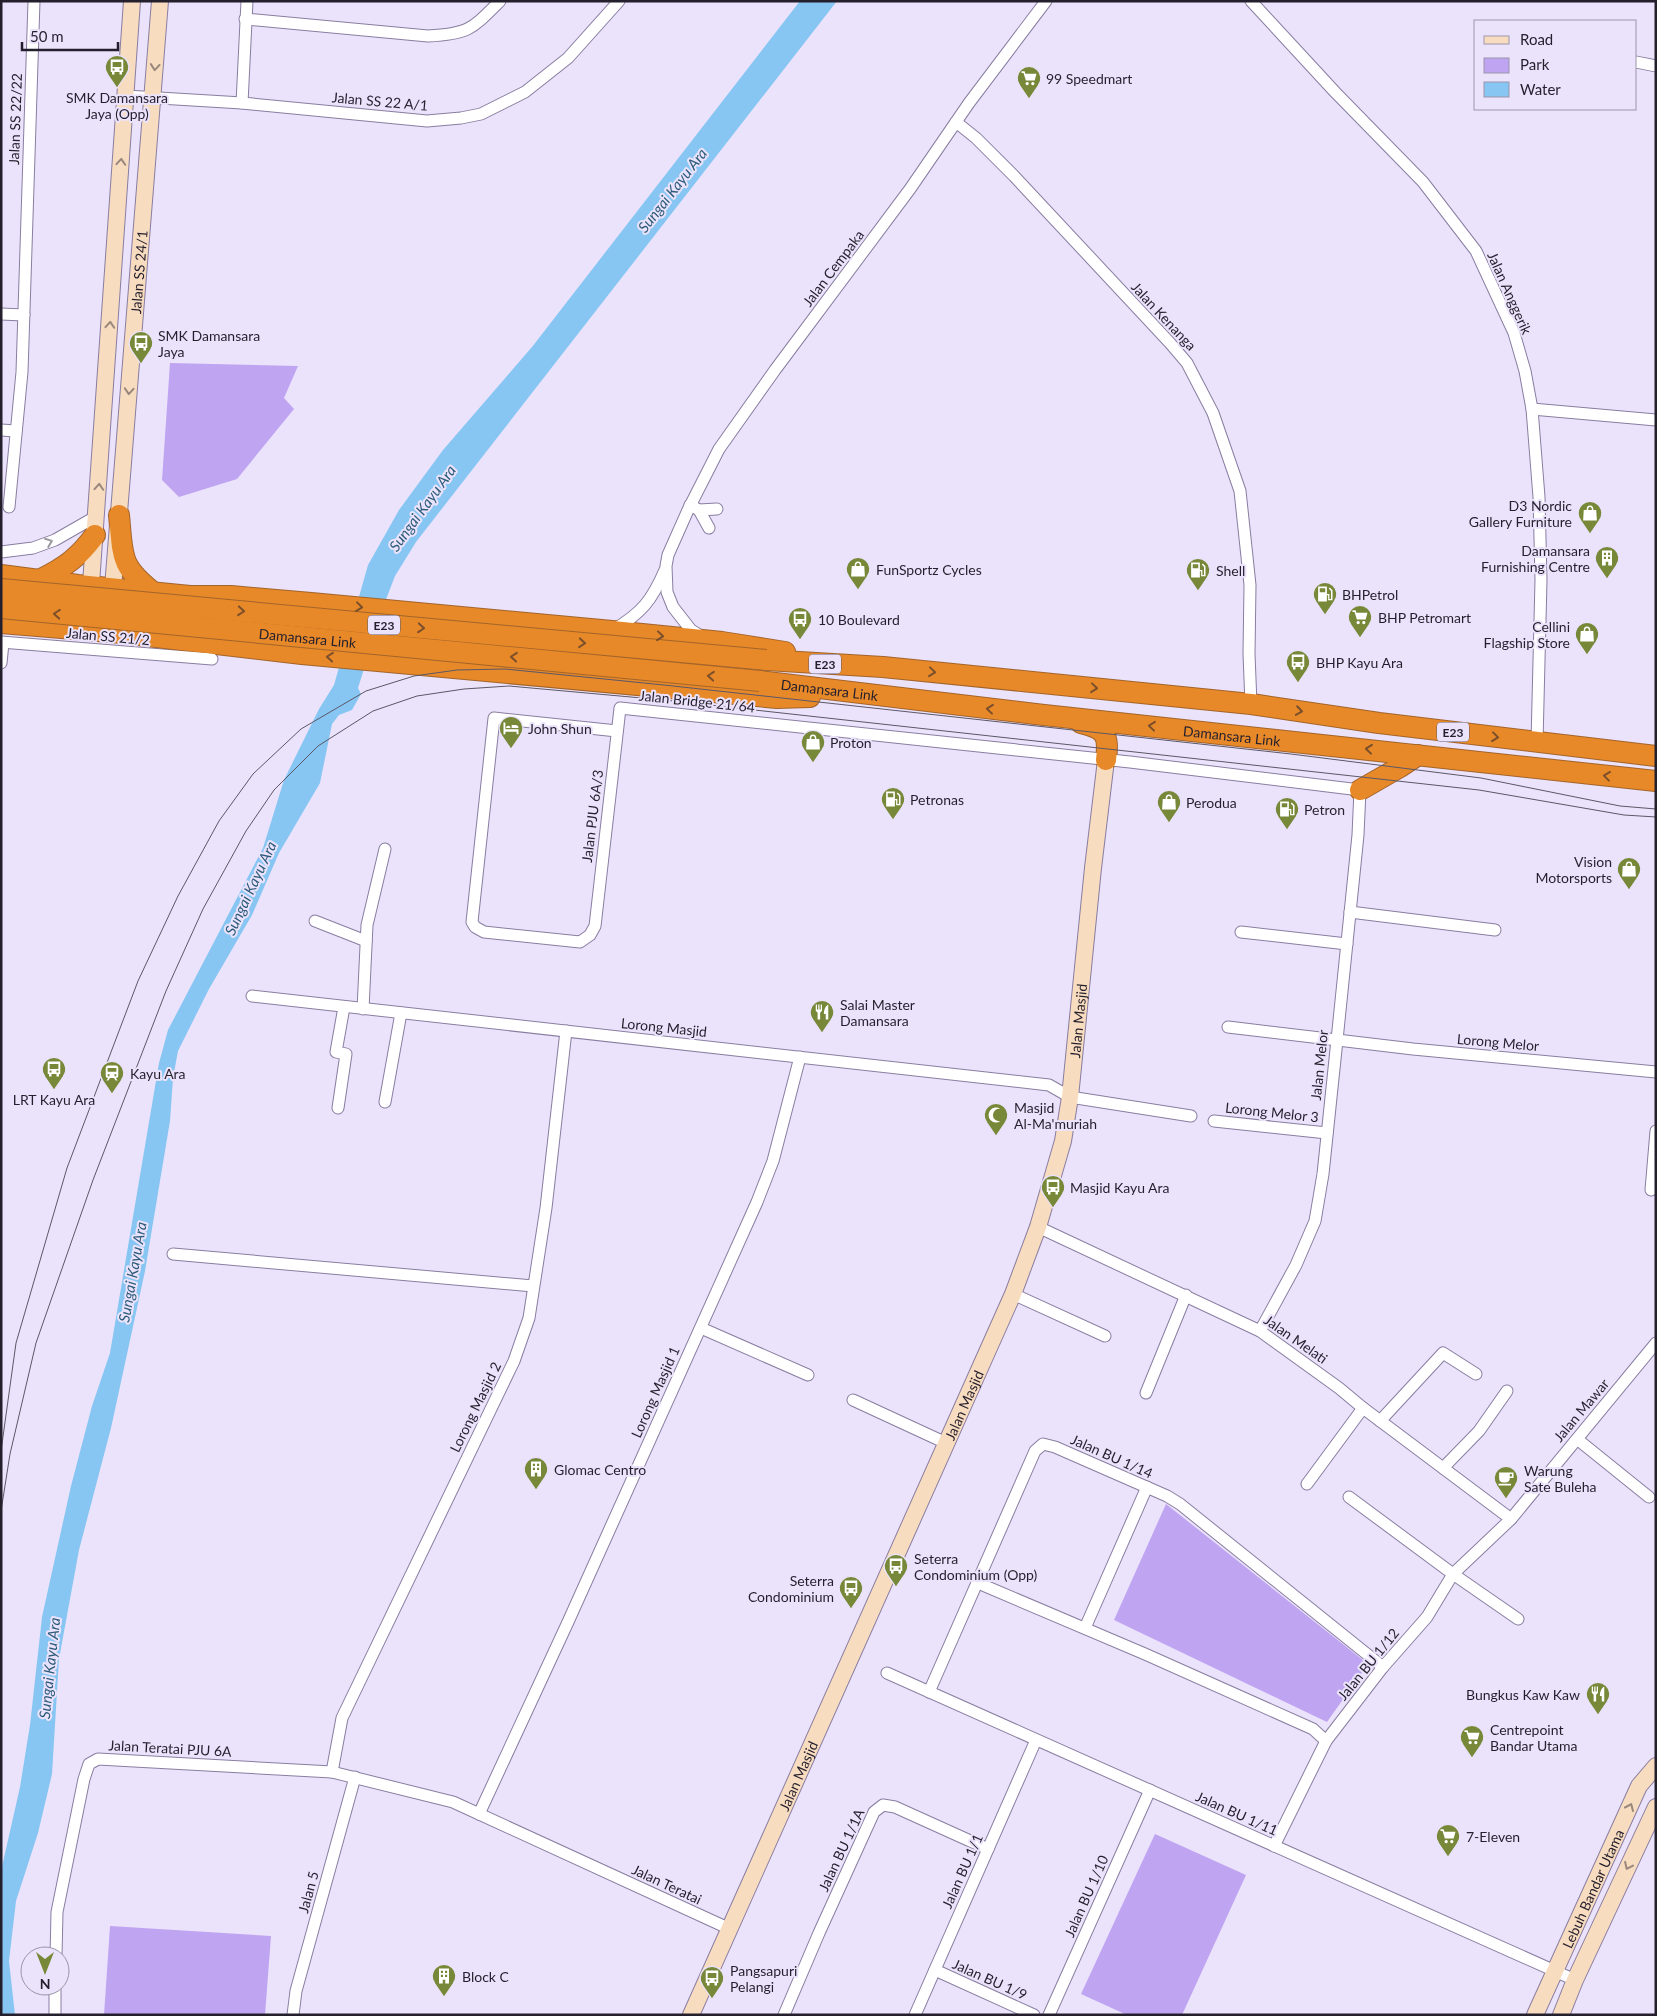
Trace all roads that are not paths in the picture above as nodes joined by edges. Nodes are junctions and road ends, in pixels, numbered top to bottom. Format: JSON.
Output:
{"nodes":[{"id":1,"x":34,"y":1,"type":"edge"},
{"id":2,"x":132,"y":1,"type":"edge"},
{"id":3,"x":160,"y":1,"type":"edge"},
{"id":4,"x":247,"y":1,"type":"edge"},
{"id":5,"x":500,"y":1,"type":"edge"},
{"id":6,"x":619,"y":1,"type":"edge"},
{"id":7,"x":1046,"y":1,"type":"edge"},
{"id":8,"x":1251,"y":1,"type":"edge"},
{"id":9,"x":245,"y":19,"type":"junction"},
{"id":10,"x":1637,"y":62,"type":"edge"},
{"id":11,"x":1656,"y":66,"type":"edge"},
{"id":12,"x":126,"y":96,"type":"junction"},
{"id":13,"x":152,"y":98,"type":"junction"},
{"id":14,"x":242,"y":103,"type":"junction"},
{"id":15,"x":956,"y":122,"type":"junction"},
{"id":16,"x":1,"y":314,"type":"edge"},
{"id":17,"x":24,"y":315,"type":"junction"},
{"id":18,"x":1532,"y":409,"type":"junction"},
{"id":19,"x":1656,"y":420,"type":"edge"},
{"id":20,"x":1,"y":430,"type":"edge"},
{"id":21,"x":16,"y":431,"type":"junction"},
{"id":22,"x":9,"y":507,"type":"dead end"},
{"id":23,"x":695,"y":508,"type":"junction"},
{"id":24,"x":717,"y":509,"type":"dead end"},
{"id":25,"x":119,"y":515,"type":"junction"},
{"id":26,"x":96,"y":526,"type":"junction"},
{"id":27,"x":708,"y":528,"type":"dead end"},
{"id":28,"x":1,"y":552,"type":"edge"},
{"id":29,"x":666,"y":566,"type":"junction"},
{"id":30,"x":1,"y":575,"type":"edge"},
{"id":31,"x":41,"y":579,"type":"junction"},
{"id":32,"x":91,"y":587,"type":"junction"},
{"id":33,"x":1,"y":589,"type":"edge"},
{"id":34,"x":113,"y":589,"type":"junction"},
{"id":35,"x":153,"y":592,"type":"junction"},
{"id":36,"x":190,"y":596,"type":"junction"},
{"id":37,"x":1,"y":608,"type":"edge"},
{"id":38,"x":88,"y":631,"type":"junction"},
{"id":39,"x":612,"y":631,"type":"junction"},
{"id":40,"x":110,"y":632,"type":"junction"},
{"id":41,"x":2,"y":636,"type":"edge"},
{"id":42,"x":175,"y":639,"type":"junction"},
{"id":43,"x":722,"y":642,"type":"junction"},
{"id":44,"x":212,"y":659,"type":"dead end"},
{"id":45,"x":1,"y":663,"type":"edge"},
{"id":46,"x":884,"y":667,"type":"junction"},
{"id":47,"x":872,"y":696,"type":"junction"},
{"id":48,"x":1251,"y":704,"type":"junction"},
{"id":49,"x":620,"y":708,"type":"joint"},
{"id":50,"x":1044,"y":715,"type":"junction"},
{"id":51,"x":617,"y":731,"type":"junction"},
{"id":52,"x":1537,"y":742,"type":"junction"},
{"id":53,"x":1418,"y":755,"type":"junction"},
{"id":54,"x":1656,"y":756,"type":"edge"},
{"id":55,"x":1106,"y":760,"type":"junction"},
{"id":56,"x":1656,"y":781,"type":"edge"},
{"id":57,"x":1360,"y":790,"type":"junction"},
{"id":58,"x":385,"y":849,"type":"dead end"},
{"id":59,"x":1350,"y":912,"type":"junction"},
{"id":60,"x":315,"y":921,"type":"dead end"},
{"id":61,"x":1495,"y":930,"type":"dead end"},
{"id":62,"x":1241,"y":932,"type":"dead end"},
{"id":63,"x":366,"y":941,"type":"junction"},
{"id":64,"x":1347,"y":944,"type":"junction"},
{"id":65,"x":252,"y":996,"type":"dead end"},
{"id":66,"x":344,"y":1007,"type":"junction"},
{"id":67,"x":363,"y":1009,"type":"junction"},
{"id":68,"x":401,"y":1013,"type":"junction"},
{"id":69,"x":1228,"y":1027,"type":"dead end"},
{"id":70,"x":566,"y":1031,"type":"junction"},
{"id":71,"x":1337,"y":1040,"type":"junction"},
{"id":72,"x":800,"y":1057,"type":"junction"},
{"id":73,"x":1656,"y":1072,"type":"edge"},
{"id":74,"x":1070,"y":1097,"type":"junction"},
{"id":75,"x":385,"y":1102,"type":"dead end"},
{"id":76,"x":338,"y":1108,"type":"dead end"},
{"id":77,"x":1191,"y":1116,"type":"dead end"},
{"id":78,"x":1214,"y":1121,"type":"dead end"},
{"id":79,"x":1656,"y":1131,"type":"edge"},
{"id":80,"x":1327,"y":1133,"type":"junction"},
{"id":81,"x":1651,"y":1190,"type":"dead end"},
{"id":82,"x":1038,"y":1227,"type":"junction"},
{"id":83,"x":173,"y":1254,"type":"dead end"},
{"id":84,"x":533,"y":1286,"type":"junction"},
{"id":85,"x":1013,"y":1294,"type":"junction"},
{"id":86,"x":1186,"y":1295,"type":"junction"},
{"id":87,"x":701,"y":1328,"type":"junction"},
{"id":88,"x":1260,"y":1331,"type":"junction"},
{"id":89,"x":1105,"y":1336,"type":"dead end"},
{"id":90,"x":1656,"y":1344,"type":"edge"},
{"id":91,"x":1652,"y":1356,"type":"edge"},
{"id":92,"x":1476,"y":1374,"type":"dead end"},
{"id":93,"x":808,"y":1375,"type":"dead end"},
{"id":94,"x":1507,"y":1391,"type":"dead end"},
{"id":95,"x":1146,"y":1393,"type":"dead end"},
{"id":96,"x":853,"y":1400,"type":"dead end"},
{"id":97,"x":1363,"y":1408,"type":"junction"},
{"id":98,"x":1380,"y":1420,"type":"junction"},
{"id":99,"x":1577,"y":1439,"type":"junction"},
{"id":100,"x":946,"y":1443,"type":"junction"},
{"id":101,"x":1443,"y":1468,"type":"junction"},
{"id":102,"x":1307,"y":1484,"type":"dead end"},
{"id":103,"x":1147,"y":1487,"type":"junction"},
{"id":104,"x":1349,"y":1497,"type":"dead end"},
{"id":105,"x":1649,"y":1497,"type":"dead end"},
{"id":106,"x":1511,"y":1519,"type":"junction"},
{"id":107,"x":1453,"y":1574,"type":"junction"},
{"id":108,"x":978,"y":1583,"type":"junction"},
{"id":109,"x":1518,"y":1619,"type":"dead end"},
{"id":110,"x":1085,"y":1628,"type":"junction"},
{"id":111,"x":1383,"y":1667,"type":"junction"},
{"id":112,"x":887,"y":1673,"type":"dead end"},
{"id":113,"x":929,"y":1692,"type":"junction"},
{"id":114,"x":1036,"y":1740,"type":"junction"},
{"id":115,"x":1326,"y":1741,"type":"junction"},
{"id":116,"x":1656,"y":1766,"type":"edge"},
{"id":117,"x":332,"y":1772,"type":"junction"},
{"id":118,"x":355,"y":1778,"type":"junction"},
{"id":119,"x":1150,"y":1790,"type":"junction"},
{"id":120,"x":1656,"y":1807,"type":"edge"},
{"id":121,"x":479,"y":1814,"type":"junction"},
{"id":122,"x":1274,"y":1846,"type":"junction"},
{"id":123,"x":988,"y":1849,"type":"junction"},
{"id":124,"x":730,"y":1929,"type":"junction"},
{"id":125,"x":56,"y":1946,"type":"edge"},
{"id":126,"x":935,"y":1970,"type":"junction"},
{"id":127,"x":1554,"y":1970,"type":"junction"},
{"id":128,"x":1575,"y":1980,"type":"junction"},
{"id":129,"x":55,"y":1996,"type":"edge"},
{"id":130,"x":55,"y":2015,"type":"edge"},
{"id":131,"x":293,"y":2015,"type":"edge"},
{"id":132,"x":691,"y":2015,"type":"edge"},
{"id":133,"x":784,"y":2015,"type":"edge"},
{"id":134,"x":915,"y":2015,"type":"edge"},
{"id":135,"x":1034,"y":2015,"type":"edge"},
{"id":136,"x":1049,"y":2015,"type":"edge"},
{"id":137,"x":1535,"y":2015,"type":"edge"},
{"id":138,"x":1561,"y":2015,"type":"edge"}],
"edges":[{"from":1,"to":17,"type":"street","name":"Jalan SS 22/22"},
{"from":2,"to":12,"type":"main road","name":"Jalan SS 24/1"},
{"from":3,"to":13,"type":"main road","name":"Jalan SS 24/1","one_way":true},
{"from":4,"to":9,"type":"street"},
{"from":5,"to":9,"type":"street"},
{"from":6,"to":14,"type":"street","name":"Jalan SS 22 A/1"},
{"from":7,"to":15,"type":"street","name":"Jalan Cempaka"},
{"from":8,"to":18,"type":"street","name":"Jalan Anggerik"},
{"from":9,"to":14,"type":"street"},
{"from":10,"to":11,"type":"street"},
{"from":12,"to":13,"type":"street","name":"Jalan SS 22 A/1"},
{"from":26,"to":12,"type":"main road","name":"Jalan SS 24/1","one_way":true},
{"from":13,"to":14,"type":"street","name":"Jalan SS 22 A/1"},
{"from":13,"to":25,"type":"main road","name":"Jalan SS 24/1","one_way":true},
{"from":15,"to":23,"type":"street","name":"Jalan Cempaka"},
{"from":15,"to":48,"type":"street","name":"Jalan Kenanga"},
{"from":16,"to":17,"type":"street"},
{"from":17,"to":21,"type":"street","name":"Jalan SS 22/22"},
{"from":18,"to":19,"type":"street"},
{"from":18,"to":52,"type":"street","name":"Jalan Anggerik"},
{"from":20,"to":21,"type":"street"},
{"from":21,"to":22,"type":"street","name":"Jalan SS 22/22"},
{"from":23,"to":24,"type":"street"},
{"from":23,"to":27,"type":"street"},
{"from":23,"to":29,"type":"street","name":"Jalan Cempaka"},
{"from":25,"to":34,"type":"main road","name":"Jalan SS 24/1"},
{"from":25,"to":35,"type":"highway"},
{"from":28,"to":26,"type":"street","one_way":true},
{"from":26,"to":31,"type":"highway"},
{"from":26,"to":32,"type":"main road","name":"Jalan SS 24/1"},
{"from":29,"to":39,"type":"street","name":"Jalan Cempaka"},
{"from":29,"to":43,"type":"street","name":"Jalan Cempaka"},
{"from":30,"to":31,"type":"highway"},
{"from":31,"to":32,"type":"highway"},
{"from":32,"to":34,"type":"highway"},
{"from":32,"to":38,"type":"main road","name":"Jalan SS 24/1"},
{"from":33,"to":46,"type":"highway","name":"Damansara Link","number":"E23","one_way":true,"bridge":true},
{"from":34,"to":35,"type":"highway"},
{"from":34,"to":40,"type":"main road","name":"Jalan SS 24/1"},
{"from":35,"to":36,"type":"highway"},
{"from":36,"to":39,"type":"highway","one_way":true},
{"from":36,"to":42,"type":"highway"},
{"from":47,"to":37,"type":"highway","name":"Damansara Link","number":"E23","one_way":true,"bridge":true},
{"from":38,"to":40,"type":"highway"},
{"from":38,"to":41,"type":"highway"},
{"from":39,"to":43,"type":"highway","one_way":true},
{"from":40,"to":42,"type":"highway"},
{"from":41,"to":44,"type":"street","name":"Jalan SS 21/2"},
{"from":41,"to":45,"type":"street"},
{"from":47,"to":42,"type":"highway","one_way":true},
{"from":43,"to":46,"type":"highway"},
{"from":46,"to":48,"type":"highway","name":"Damansara Link","number":"E23","one_way":true},
{"from":50,"to":47,"type":"highway","name":"Damansara Link","number":"E23","one_way":true},
{"from":48,"to":52,"type":"highway","name":"Damansara Link","number":"E23","one_way":true},
{"from":49,"to":51,"type":"street","name":"Jalan PJU 6A/3"},
{"from":49,"to":55,"type":"street","name":"Jalan Bridge 21/64"},
{"from":53,"to":50,"type":"highway","name":"Damansara Link","number":"E23","one_way":true},
{"from":50,"to":55,"type":"highway"},
{"from":51,"to":51,"type":"street","name":"Jalan PJU 6A/3"},
{"from":52,"to":54,"type":"highway","name":"Damansara Link","number":"E23"},
{"from":56,"to":53,"type":"highway","name":"Damansara Link","number":"E23","one_way":true},
{"from":53,"to":57,"type":"highway"},
{"from":55,"to":57,"type":"street","name":"Jalan Bridge 21/64"},
{"from":55,"to":74,"type":"main road","name":"Jalan Masjid"},
{"from":57,"to":59,"type":"street","name":"Jalan Melor"},
{"from":58,"to":63,"type":"street"},
{"from":59,"to":61,"type":"street"},
{"from":59,"to":64,"type":"street","name":"Jalan Melor"},
{"from":60,"to":63,"type":"street"},
{"from":62,"to":64,"type":"street"},
{"from":63,"to":67,"type":"street"},
{"from":64,"to":71,"type":"street","name":"Jalan Melor"},
{"from":65,"to":66,"type":"street","name":"Lorong Masjid"},
{"from":66,"to":67,"type":"street","name":"Lorong Masjid"},
{"from":66,"to":76,"type":"street"},
{"from":67,"to":68,"type":"street","name":"Lorong Masjid"},
{"from":68,"to":70,"type":"street","name":"Lorong Masjid"},
{"from":68,"to":75,"type":"street"},
{"from":69,"to":71,"type":"street","name":"Lorong Melor"},
{"from":70,"to":72,"type":"street","name":"Lorong Masjid"},
{"from":70,"to":84,"type":"street","name":"Lorong Masjid 2"},
{"from":71,"to":73,"type":"street","name":"Lorong Melor"},
{"from":71,"to":80,"type":"street","name":"Jalan Melor"},
{"from":72,"to":74,"type":"street","name":"Lorong Masjid"},
{"from":72,"to":87,"type":"street","name":"Lorong Masjid 1"},
{"from":74,"to":77,"type":"street"},
{"from":74,"to":82,"type":"main road","name":"Jalan Masjid"},
{"from":78,"to":80,"type":"street","name":"Lorong Melor 3"},
{"from":79,"to":81,"type":"street"},
{"from":80,"to":88,"type":"street","name":"Jalan Melor"},
{"from":82,"to":85,"type":"main road","name":"Jalan Masjid"},
{"from":82,"to":86,"type":"street","name":"Jalan Melati"},
{"from":83,"to":84,"type":"street"},
{"from":84,"to":117,"type":"street","name":"Lorong Masjid 2"},
{"from":85,"to":89,"type":"street"},
{"from":85,"to":100,"type":"main road","name":"Jalan Masjid"},
{"from":86,"to":88,"type":"street","name":"Jalan Melati"},
{"from":86,"to":95,"type":"street"},
{"from":87,"to":93,"type":"street"},
{"from":87,"to":121,"type":"street","name":"Lorong Masjid 1"},
{"from":88,"to":97,"type":"street","name":"Jalan Melati"},
{"from":90,"to":91,"type":"street","name":"Jalan Mawar"},
{"from":91,"to":99,"type":"street","name":"Jalan Mawar"},
{"from":92,"to":98,"type":"street"},
{"from":94,"to":101,"type":"street"},
{"from":96,"to":100,"type":"street"},
{"from":97,"to":98,"type":"street","name":"Jalan Melati"},
{"from":97,"to":102,"type":"street"},
{"from":98,"to":101,"type":"street","name":"Jalan Melati"},
{"from":99,"to":105,"type":"street"},
{"from":99,"to":106,"type":"street","name":"Jalan Mawar"},
{"from":100,"to":124,"type":"main road","name":"Jalan Masjid"},
{"from":101,"to":106,"type":"street","name":"Jalan Melati"},
{"from":103,"to":108,"type":"street","name":"Jalan BU 1/14"},
{"from":103,"to":110,"type":"street"},
{"from":103,"to":111,"type":"street","name":"Jalan BU 1/14"},
{"from":104,"to":107,"type":"street"},
{"from":106,"to":107,"type":"street","name":"Jalan BU 1/12"},
{"from":107,"to":109,"type":"street"},
{"from":107,"to":111,"type":"street","name":"Jalan BU 1/12"},
{"from":108,"to":110,"type":"street"},
{"from":108,"to":113,"type":"street","name":"Jalan BU 1/14"},
{"from":110,"to":115,"type":"street"},
{"from":111,"to":115,"type":"street","name":"Jalan BU 1/12"},
{"from":112,"to":113,"type":"street","name":"Jalan BU 1/11"},
{"from":113,"to":114,"type":"street","name":"Jalan BU 1/11"},
{"from":114,"to":119,"type":"street","name":"Jalan BU 1/11"},
{"from":114,"to":123,"type":"street","name":"Jalan BU 1/1"},
{"from":115,"to":122,"type":"street","name":"Jalan BU 1/12"},
{"from":127,"to":116,"type":"main road","name":"Lebuh Bandar Utama","one_way":true},
{"from":117,"to":118,"type":"street","name":"Jalan Teratai PJU 6A"},
{"from":117,"to":125,"type":"street","name":"Jalan Teratai PJU 6A"},
{"from":118,"to":121,"type":"street","name":"Jalan Teratai PJU 6A"},
{"from":118,"to":131,"type":"street","name":"Jalan 5"},
{"from":119,"to":122,"type":"street","name":"Jalan BU 1/11"},
{"from":119,"to":136,"type":"street","name":"Jalan BU 1/10"},
{"from":120,"to":128,"type":"main road","name":"Lebuh Bandar Utama","one_way":true},
{"from":121,"to":124,"type":"street","name":"Jalan Teratai"},
{"from":122,"to":127,"type":"street","name":"Jalan BU 1/11"},
{"from":123,"to":126,"type":"street","name":"Jalan BU 1/1"},
{"from":123,"to":133,"type":"street","name":"Jalan BU 1/1A"},
{"from":124,"to":132,"type":"main road","name":"Jalan Masjid"},
{"from":126,"to":134,"type":"street","name":"Jalan BU 1/1"},
{"from":126,"to":135,"type":"street","name":"Jalan BU 1/9"},
{"from":127,"to":128,"type":"street","name":"Jalan BU 1/11"},
{"from":127,"to":137,"type":"main road","name":"Lebuh Bandar Utama"},
{"from":128,"to":138,"type":"main road","name":"Lebuh Bandar Utama"},
{"from":129,"to":130,"type":"street"}]}
